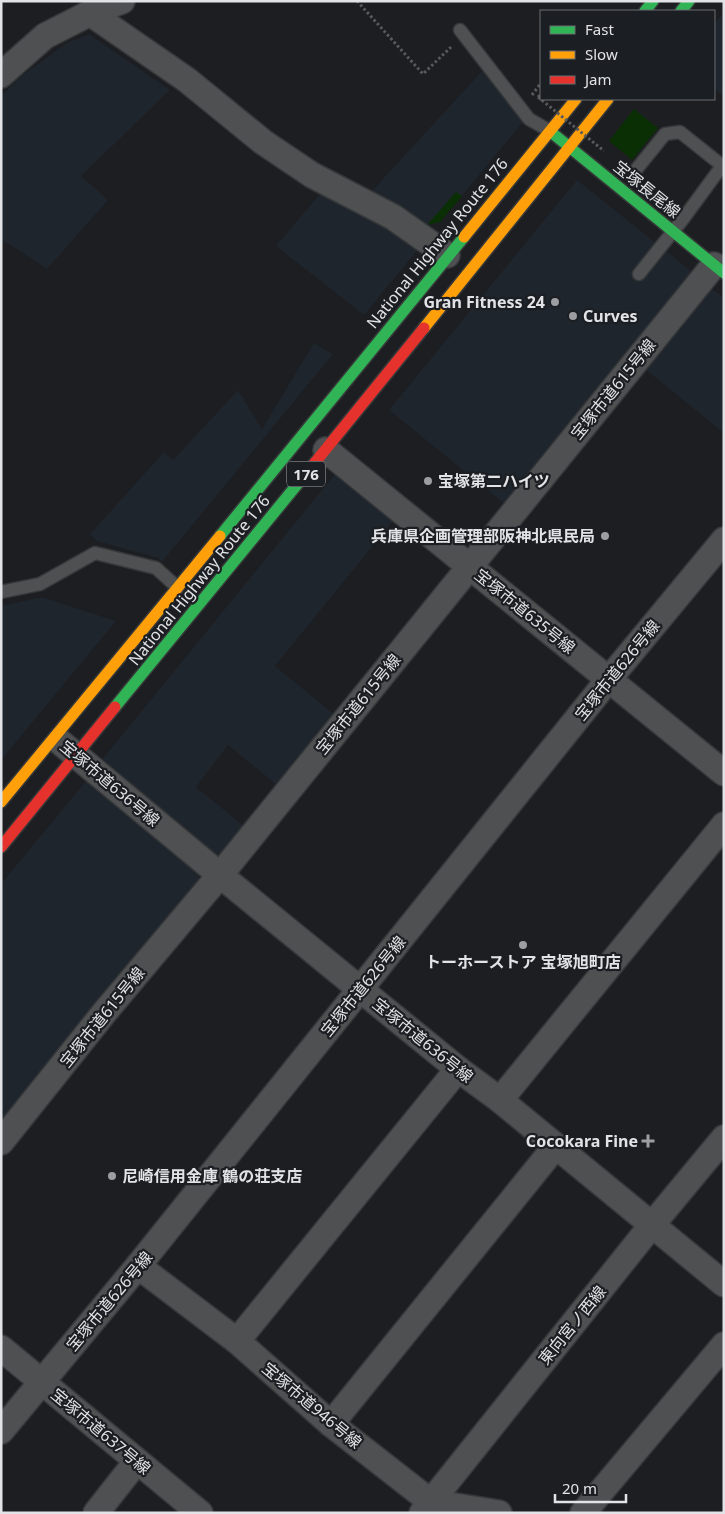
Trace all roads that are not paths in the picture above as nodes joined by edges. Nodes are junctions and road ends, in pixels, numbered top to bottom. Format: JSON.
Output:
{"nodes":[{"id":1,"x":122,"y":1,"type":"edge"},
{"id":2,"x":90,"y":13,"type":"junction"},
{"id":3,"x":462,"y":32,"type":"road end"},
{"id":4,"x":1,"y":75,"type":"edge"},
{"id":5,"x":575,"y":100,"type":"edge"},
{"id":6,"x":607,"y":100,"type":"edge"},
{"id":7,"x":550,"y":131,"type":"junction"},
{"id":8,"x":570,"y":147,"type":"junction"},
{"id":9,"x":723,"y":167,"type":"edge"},
{"id":10,"x":635,"y":171,"type":"dead end"},
{"id":11,"x":673,"y":232,"type":"junction"},
{"id":12,"x":448,"y":255,"type":"junction"},
{"id":13,"x":719,"y":269,"type":"edge"},
{"id":14,"x":639,"y":274,"type":"dead end"},
{"id":15,"x":326,"y":450,"type":"junction"},
{"id":16,"x":724,"y":540,"type":"edge"},
{"id":17,"x":469,"y":565,"type":"junction"},
{"id":18,"x":178,"y":588,"type":"junction"},
{"id":19,"x":1,"y":592,"type":"edge"},
{"id":20,"x":609,"y":679,"type":"junction"},
{"id":21,"x":55,"y":737,"type":"junction"},
{"id":22,"x":76,"y":755,"type":"junction"},
{"id":23,"x":724,"y":773,"type":"edge"},
{"id":24,"x":1,"y":802,"type":"edge"},
{"id":25,"x":724,"y":825,"type":"edge"},
{"id":26,"x":1,"y":846,"type":"edge"},
{"id":27,"x":220,"y":875,"type":"junction"},
{"id":28,"x":360,"y":989,"type":"junction"},
{"id":29,"x":458,"y":1069,"type":"junction"},
{"id":30,"x":500,"y":1100,"type":"junction"},
{"id":31,"x":724,"y":1138,"type":"edge"},
{"id":32,"x":1,"y":1142,"type":"edge"},
{"id":33,"x":555,"y":1147,"type":"junction"},
{"id":34,"x":651,"y":1226,"type":"junction"},
{"id":35,"x":138,"y":1266,"type":"junction"},
{"id":36,"x":724,"y":1284,"type":"edge"},
{"id":37,"x":236,"y":1341,"type":"junction"},
{"id":38,"x":724,"y":1345,"type":"edge"},
{"id":39,"x":1,"y":1348,"type":"edge"},
{"id":40,"x":41,"y":1381,"type":"junction"},
{"id":41,"x":331,"y":1424,"type":"junction"},
{"id":42,"x":1,"y":1431,"type":"edge"},
{"id":43,"x":137,"y":1461,"type":"junction"},
{"id":44,"x":427,"y":1507,"type":"edge"},
{"id":45,"x":96,"y":1513,"type":"edge"},
{"id":46,"x":200,"y":1513,"type":"edge"},
{"id":47,"x":499,"y":1513,"type":"edge"},
{"id":48,"x":583,"y":1513,"type":"edge"}],
"edges":[{"from":1,"to":2,"type":"street"},
{"from":2,"to":4,"type":"street"},
{"from":2,"to":12,"type":"street"},
{"from":3,"to":7,"type":"lane"},
{"from":5,"to":7,"type":"main road","name":"National Highway Route 176","number":"176"},
{"from":6,"to":8,"type":"main road","name":"National Highway Route 176","number":"176"},
{"from":7,"to":8,"type":"main road","name":"宝塚長尾線"},
{"from":7,"to":12,"type":"main road","name":"National Highway Route 176","number":"176"},
{"from":8,"to":11,"type":"main road","name":"宝塚長尾線"},
{"from":8,"to":15,"type":"main road","name":"National Highway Route 176","number":"176"},
{"from":9,"to":10,"type":"lane"},
{"from":9,"to":11,"type":"lane"},
{"from":11,"to":13,"type":"main road","name":"宝塚長尾線"},
{"from":11,"to":14,"type":"lane"},
{"from":12,"to":18,"type":"main road","name":"National Highway Route 176","number":"176"},
{"from":13,"to":17,"type":"street","name":"宝塚市道615号線"},
{"from":15,"to":17,"type":"street","name":"宝塚市道635号線"},
{"from":15,"to":22,"type":"main road","name":"National Highway Route 176","number":"176"},
{"from":16,"to":20,"type":"street","name":"宝塚市道626号線"},
{"from":17,"to":20,"type":"street","name":"宝塚市道635号線"},
{"from":17,"to":27,"type":"street","name":"宝塚市道615号線"},
{"from":18,"to":19,"type":"lane"},
{"from":18,"to":21,"type":"main road","name":"National Highway Route 176","number":"176"},
{"from":20,"to":23,"type":"street","name":"宝塚市道635号線"},
{"from":20,"to":28,"type":"street","name":"宝塚市道626号線"},
{"from":21,"to":22,"type":"street","name":"宝塚市道636号線"},
{"from":21,"to":24,"type":"main road","name":"National Highway Route 176","number":"176"},
{"from":22,"to":26,"type":"main road","name":"National Highway Route 176","number":"176"},
{"from":22,"to":27,"type":"street","name":"宝塚市道636号線"},
{"from":25,"to":30,"type":"street"},
{"from":27,"to":28,"type":"street","name":"宝塚市道636号線"},
{"from":27,"to":32,"type":"street","name":"宝塚市道615号線"},
{"from":28,"to":29,"type":"street","name":"宝塚市道636号線"},
{"from":28,"to":35,"type":"street","name":"宝塚市道626号線"},
{"from":29,"to":30,"type":"street","name":"宝塚市道636号線"},
{"from":29,"to":37,"type":"street"},
{"from":30,"to":33,"type":"street","name":"宝塚市道636号線"},
{"from":31,"to":34,"type":"street","name":"東向宮ノ西線"},
{"from":33,"to":34,"type":"street","name":"宝塚市道636号線"},
{"from":33,"to":41,"type":"street"},
{"from":34,"to":36,"type":"street","name":"宝塚市道636号線"},
{"from":34,"to":44,"type":"street","name":"東向宮ノ西線"},
{"from":35,"to":37,"type":"street","name":"宝塚市道946号線"},
{"from":35,"to":40,"type":"street","name":"宝塚市道626号線"},
{"from":37,"to":41,"type":"street","name":"宝塚市道946号線"},
{"from":38,"to":48,"type":"street"},
{"from":39,"to":40,"type":"street","name":"宝塚市道637号線"},
{"from":40,"to":42,"type":"street","name":"宝塚市道626号線"},
{"from":40,"to":43,"type":"street","name":"宝塚市道637号線"},
{"from":41,"to":44,"type":"street","name":"宝塚市道946号線"},
{"from":43,"to":45,"type":"street"},
{"from":43,"to":46,"type":"street","name":"宝塚市道637号線"},
{"from":44,"to":47,"type":"street","name":"宝塚市道946号線"}]}
